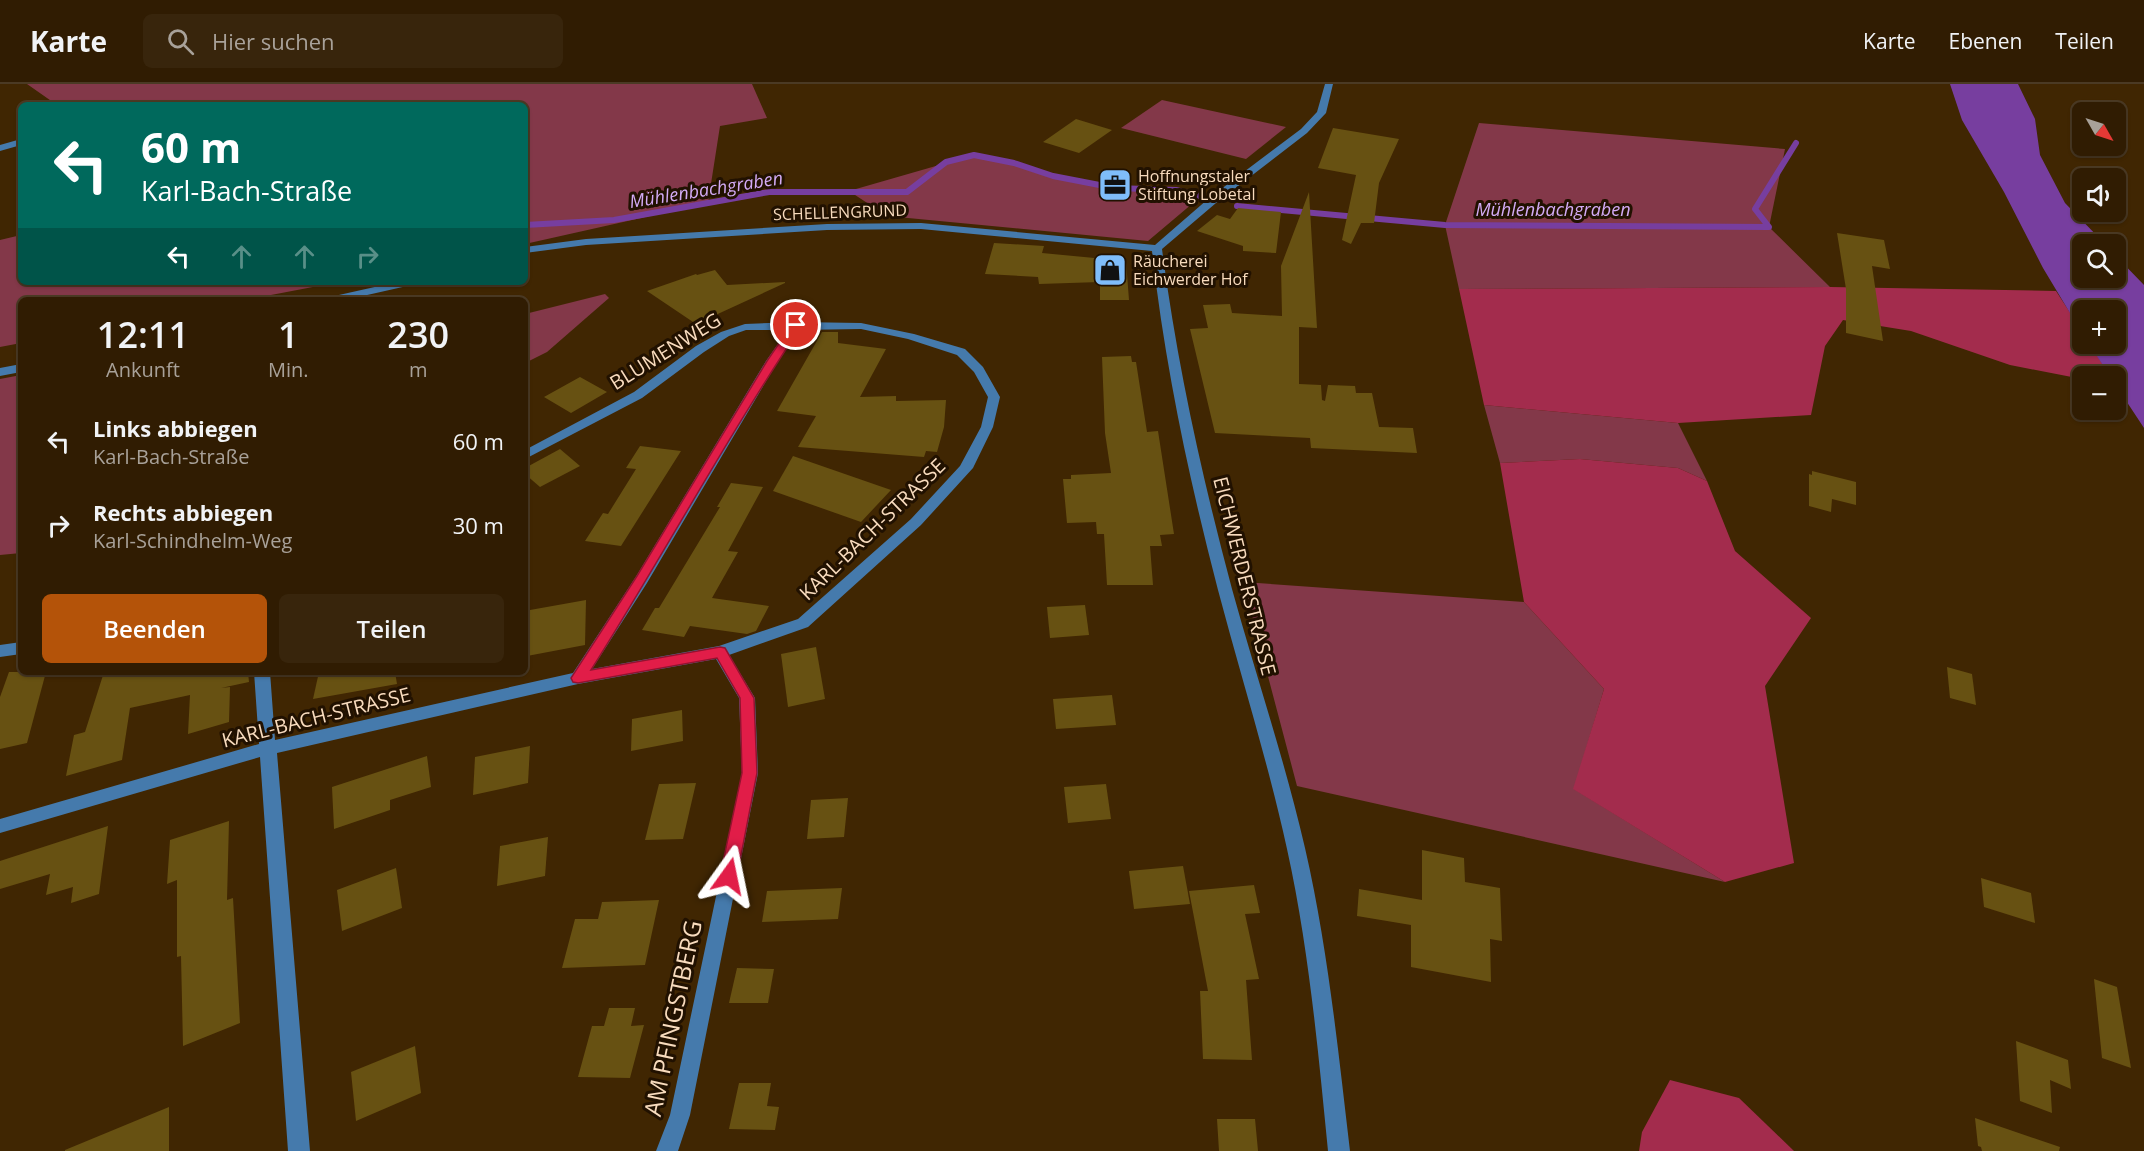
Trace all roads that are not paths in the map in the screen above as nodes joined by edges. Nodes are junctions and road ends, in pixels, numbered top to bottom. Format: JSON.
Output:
{"nodes":[{"id":1,"x":1329,"y":84,"type":"edge"},
{"id":2,"x":18,"y":142,"type":"edge"},
{"id":3,"x":0,"y":148,"type":"edge"},
{"id":4,"x":1157,"y":249,"type":"junction"},
{"id":5,"x":528,"y":250,"type":"edge"},
{"id":6,"x":398,"y":285,"type":"edge"},
{"id":7,"x":344,"y":297,"type":"edge"},
{"id":8,"x":796,"y":325,"type":"junction"},
{"id":9,"x":910,"y":336,"type":"joint"},
{"id":10,"x":18,"y":369,"type":"edge"},
{"id":11,"x":0,"y":372,"type":"edge"},
{"id":12,"x":528,"y":453,"type":"edge"},
{"id":13,"x":18,"y":648,"type":"edge"},
{"id":14,"x":0,"y":651,"type":"edge"},
{"id":15,"x":720,"y":652,"type":"junction"},
{"id":16,"x":262,"y":675,"type":"edge"},
{"id":17,"x":578,"y":678,"type":"junction"},
{"id":18,"x":268,"y":748,"type":"junction"},
{"id":19,"x":0,"y":826,"type":"edge"},
{"id":20,"x":299,"y":1151,"type":"edge"},
{"id":21,"x":667,"y":1151,"type":"edge"},
{"id":22,"x":1339,"y":1151,"type":"edge"}],
"edges":[{"from":1,"to":4,"type":"street"},
{"from":2,"to":3,"type":"street"},
{"from":4,"to":5,"type":"street","name":"SCHELLENGRUND"},
{"from":4,"to":22,"type":"street","name":"EICHWERDERSTRASSE"},
{"from":6,"to":7,"type":"street"},
{"from":8,"to":9,"type":"street","name":"BLUMENWEG"},
{"from":8,"to":12,"type":"street","name":"BLUMENWEG"},
{"from":8,"to":17,"type":"street"},
{"from":9,"to":15,"type":"street","name":"KARL-BACH-STRASSE"},
{"from":10,"to":11,"type":"street"},
{"from":13,"to":14,"type":"street"},
{"from":15,"to":17,"type":"street","name":"KARL-BACH-STRASSE"},
{"from":15,"to":21,"type":"street","name":"AM PFINGSTBERG"},
{"from":16,"to":18,"type":"street"},
{"from":17,"to":18,"type":"street","name":"KARL-BACH-STRASSE"},
{"from":18,"to":19,"type":"street","name":"KARL-BACH-STRASSE"},
{"from":18,"to":20,"type":"street"}]}
